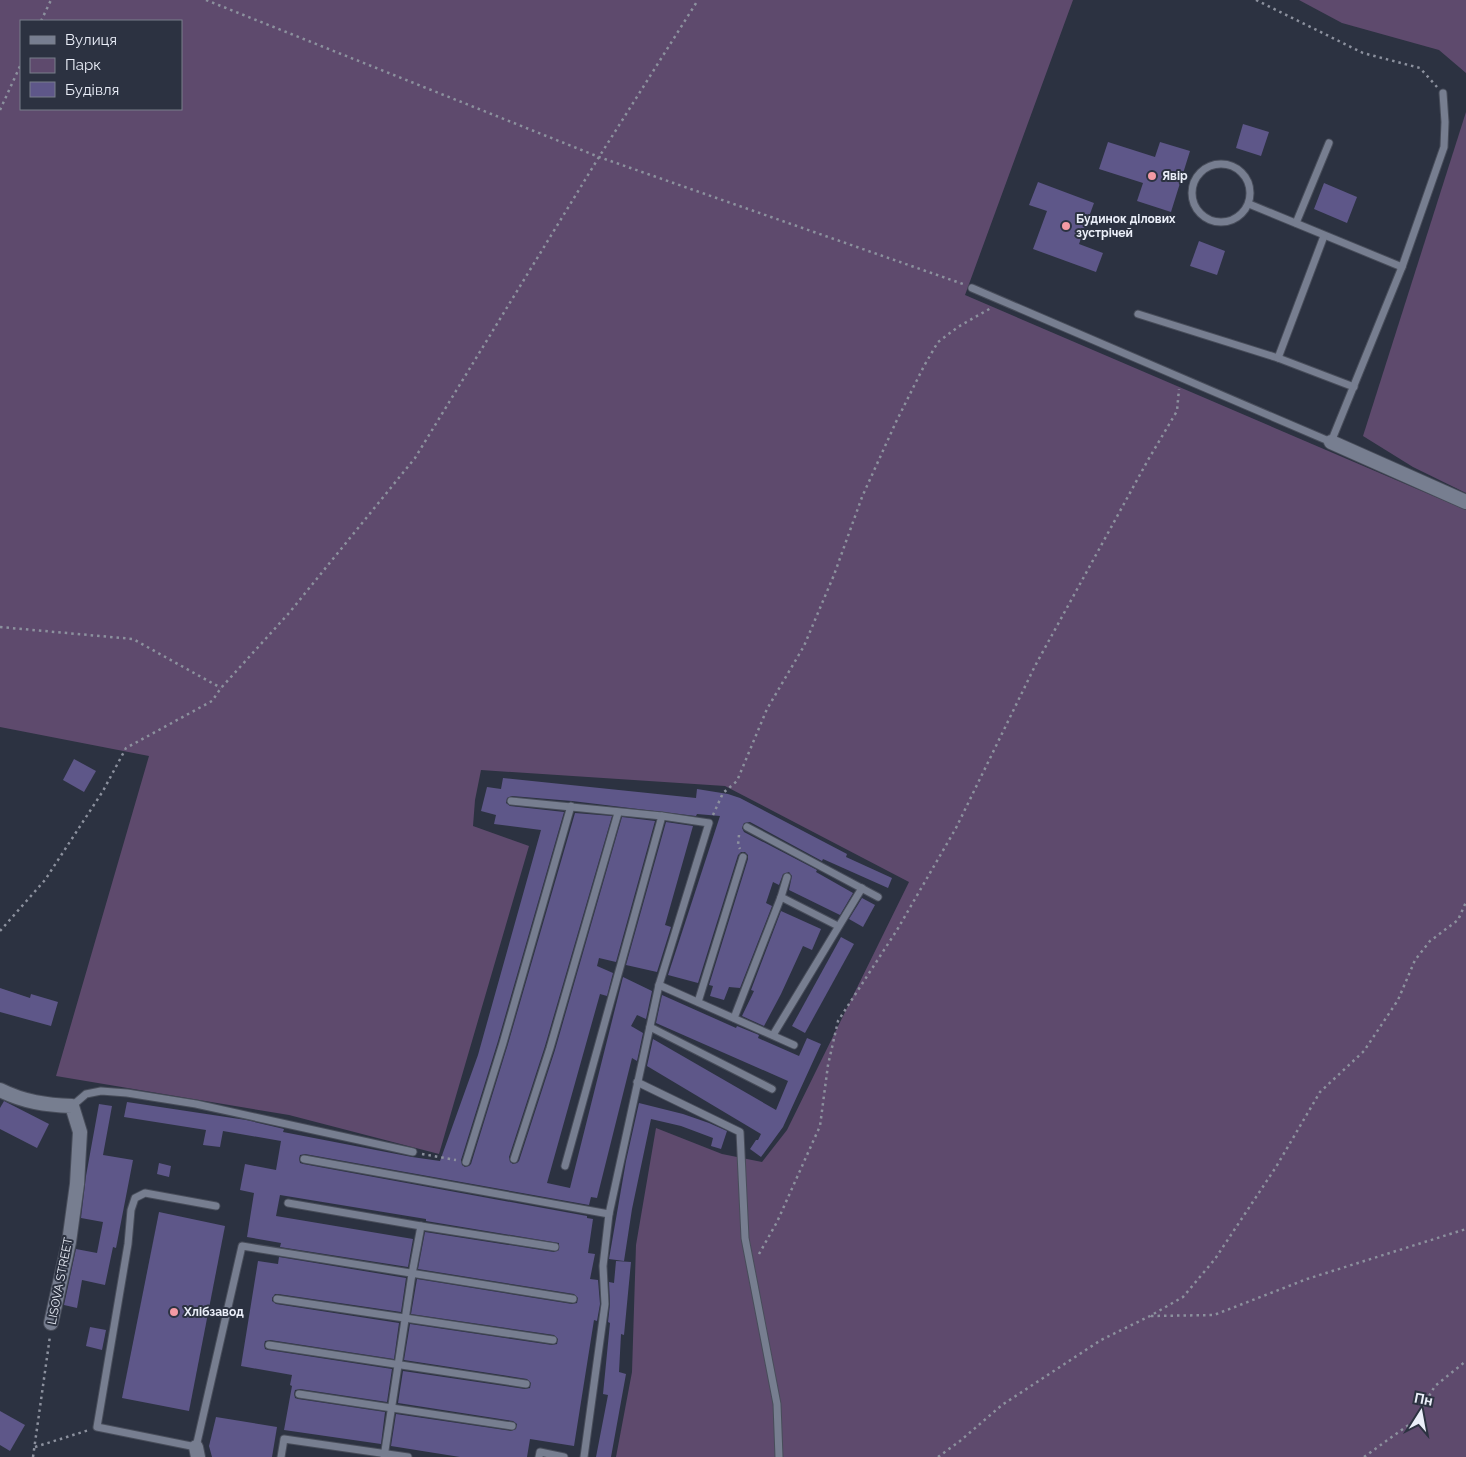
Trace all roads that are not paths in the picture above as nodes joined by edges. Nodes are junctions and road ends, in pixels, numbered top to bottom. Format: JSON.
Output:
{"nodes":[{"id":1,"x":1443,"y":93,"type":"road end"},
{"id":2,"x":1328,"y":144,"type":"dead end"},
{"id":3,"x":1249,"y":204,"type":"junction"},
{"id":4,"x":1296,"y":223,"type":"junction"},
{"id":5,"x":1324,"y":236,"type":"junction"},
{"id":6,"x":1402,"y":267,"type":"junction"},
{"id":7,"x":972,"y":288,"type":"road end"},
{"id":8,"x":1138,"y":314,"type":"dead end"},
{"id":9,"x":1278,"y":358,"type":"junction"},
{"id":10,"x":1354,"y":387,"type":"junction"},
{"id":11,"x":1331,"y":442,"type":"junction"},
{"id":12,"x":1466,"y":502,"type":"edge"},
{"id":13,"x":510,"y":801,"type":"dead end"},
{"id":14,"x":571,"y":806,"type":"junction"},
{"id":15,"x":618,"y":813,"type":"junction"},
{"id":16,"x":662,"y":816,"type":"junction"},
{"id":17,"x":747,"y":827,"type":"road end"},
{"id":18,"x":743,"y":857,"type":"road end"},
{"id":19,"x":787,"y":877,"type":"dead end"},
{"id":20,"x":862,"y":888,"type":"junction"},
{"id":21,"x":781,"y":897,"type":"junction"},
{"id":22,"x":878,"y":897,"type":"dead end"},
{"id":23,"x":838,"y":926,"type":"junction"},
{"id":24,"x":659,"y":985,"type":"junction"},
{"id":25,"x":698,"y":1002,"type":"junction"},
{"id":26,"x":734,"y":1018,"type":"junction"},
{"id":27,"x":650,"y":1027,"type":"junction"},
{"id":28,"x":773,"y":1036,"type":"junction"},
{"id":29,"x":794,"y":1045,"type":"dead end"},
{"id":30,"x":637,"y":1082,"type":"junction"},
{"id":31,"x":772,"y":1089,"type":"dead end"},
{"id":32,"x":0,"y":1090,"type":"edge"},
{"id":33,"x":72,"y":1106,"type":"junction"},
{"id":34,"x":413,"y":1152,"type":"road end"},
{"id":35,"x":304,"y":1159,"type":"dead end"},
{"id":36,"x":514,"y":1159,"type":"dead end"},
{"id":37,"x":466,"y":1162,"type":"road end"},
{"id":38,"x":565,"y":1166,"type":"dead end"},
{"id":39,"x":288,"y":1203,"type":"dead end"},
{"id":40,"x":216,"y":1206,"type":"dead end"},
{"id":41,"x":609,"y":1214,"type":"junction"},
{"id":42,"x":421,"y":1226,"type":"junction"},
{"id":43,"x":555,"y":1247,"type":"dead end"},
{"id":44,"x":412,"y":1274,"type":"junction"},
{"id":45,"x":277,"y":1299,"type":"dead end"},
{"id":46,"x":573,"y":1299,"type":"dead end"},
{"id":47,"x":406,"y":1319,"type":"junction"},
{"id":48,"x":52,"y":1322,"type":"road end"},
{"id":49,"x":553,"y":1340,"type":"dead end"},
{"id":50,"x":269,"y":1345,"type":"dead end"},
{"id":51,"x":398,"y":1365,"type":"junction"},
{"id":52,"x":526,"y":1384,"type":"dead end"},
{"id":53,"x":299,"y":1394,"type":"dead end"},
{"id":54,"x":392,"y":1409,"type":"junction"},
{"id":55,"x":512,"y":1426,"type":"dead end"},
{"id":56,"x":197,"y":1452,"type":"edge"},
{"id":57,"x":384,"y":1455,"type":"edge"},
{"id":58,"x":281,"y":1457,"type":"edge"},
{"id":59,"x":408,"y":1457,"type":"edge"},
{"id":60,"x":539,"y":1457,"type":"edge"},
{"id":61,"x":564,"y":1457,"type":"edge"},
{"id":62,"x":584,"y":1457,"type":"edge"},
{"id":63,"x":779,"y":1457,"type":"edge"}],
"edges":[{"from":1,"to":6,"type":"lane"},
{"from":2,"to":4,"type":"lane"},
{"from":3,"to":3,"type":"lane"},
{"from":3,"to":4,"type":"lane"},
{"from":4,"to":5,"type":"lane"},
{"from":5,"to":6,"type":"lane"},
{"from":5,"to":9,"type":"lane"},
{"from":6,"to":10,"type":"lane"},
{"from":7,"to":11,"type":"lane"},
{"from":8,"to":9,"type":"lane"},
{"from":9,"to":10,"type":"lane"},
{"from":10,"to":11,"type":"lane"},
{"from":11,"to":12,"type":"street"},
{"from":13,"to":14,"type":"lane"},
{"from":14,"to":15,"type":"lane"},
{"from":14,"to":37,"type":"lane"},
{"from":15,"to":16,"type":"lane"},
{"from":15,"to":36,"type":"lane"},
{"from":16,"to":24,"type":"lane"},
{"from":16,"to":38,"type":"lane"},
{"from":17,"to":20,"type":"lane"},
{"from":18,"to":25,"type":"lane"},
{"from":19,"to":21,"type":"lane"},
{"from":20,"to":22,"type":"lane"},
{"from":20,"to":23,"type":"lane"},
{"from":21,"to":23,"type":"lane"},
{"from":21,"to":26,"type":"lane"},
{"from":23,"to":28,"type":"lane"},
{"from":24,"to":25,"type":"lane"},
{"from":24,"to":27,"type":"lane"},
{"from":25,"to":26,"type":"lane"},
{"from":26,"to":28,"type":"lane"},
{"from":27,"to":30,"type":"lane"},
{"from":27,"to":31,"type":"lane"},
{"from":28,"to":29,"type":"lane"},
{"from":30,"to":41,"type":"lane"},
{"from":30,"to":63,"type":"lane"},
{"from":32,"to":33,"type":"street"},
{"from":33,"to":34,"type":"lane"},
{"from":33,"to":48,"type":"street","name":"LISOVA STREET"},
{"from":35,"to":41,"type":"lane"},
{"from":39,"to":42,"type":"lane"},
{"from":40,"to":56,"type":"lane"},
{"from":41,"to":62,"type":"lane"},
{"from":42,"to":43,"type":"lane"},
{"from":42,"to":44,"type":"lane"},
{"from":44,"to":46,"type":"lane"},
{"from":44,"to":47,"type":"lane"},
{"from":44,"to":56,"type":"lane"},
{"from":45,"to":47,"type":"lane"},
{"from":47,"to":49,"type":"lane"},
{"from":47,"to":51,"type":"lane"},
{"from":50,"to":51,"type":"lane"},
{"from":51,"to":52,"type":"lane"},
{"from":51,"to":54,"type":"lane"},
{"from":53,"to":54,"type":"lane"},
{"from":54,"to":55,"type":"lane"},
{"from":54,"to":57,"type":"lane"},
{"from":57,"to":58,"type":"lane"},
{"from":57,"to":59,"type":"lane"},
{"from":60,"to":61,"type":"lane"}]}
